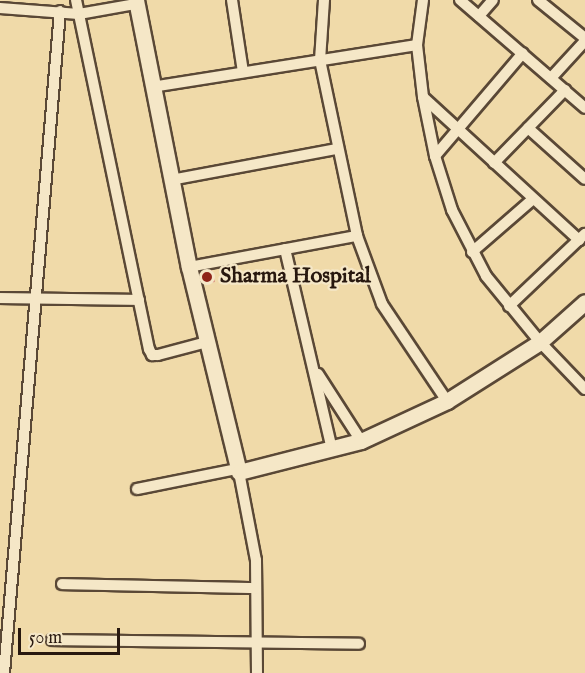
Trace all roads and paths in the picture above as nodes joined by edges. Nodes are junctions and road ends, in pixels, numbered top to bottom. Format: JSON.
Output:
{"nodes":[{"id":1,"x":76,"y":0,"type":"edge"},
{"id":2,"x":232,"y":0,"type":"edge"},
{"id":3,"x":324,"y":0,"type":"edge"},
{"id":4,"x":423,"y":0,"type":"edge"},
{"id":5,"x":460,"y":0,"type":"edge"},
{"id":6,"x":493,"y":0,"type":"edge"},
{"id":7,"x":538,"y":0,"type":"edge"},
{"id":8,"x":136,"y":2,"type":"edge"},
{"id":9,"x":0,"y":8,"type":"edge"},
{"id":10,"x":60,"y":11,"type":"junction"},
{"id":11,"x":79,"y":14,"type":"junction"},
{"id":12,"x":479,"y":16,"type":"junction"},
{"id":13,"x":585,"y":39,"type":"edge"},
{"id":14,"x":417,"y":45,"type":"junction"},
{"id":15,"x":523,"y":53,"type":"junction"},
{"id":16,"x":320,"y":60,"type":"junction"},
{"id":17,"x":243,"y":72,"type":"junction"},
{"id":18,"x":551,"y":78,"type":"junction"},
{"id":19,"x":152,"y":87,"type":"junction"},
{"id":20,"x":565,"y":90,"type":"junction"},
{"id":21,"x":423,"y":97,"type":"junction"},
{"id":22,"x":585,"y":108,"type":"edge"},
{"id":23,"x":528,"y":128,"type":"junction"},
{"id":24,"x":458,"y":130,"type":"junction"},
{"id":25,"x":336,"y":149,"type":"junction"},
{"id":26,"x":435,"y":156,"type":"junction"},
{"id":27,"x":494,"y":163,"type":"junction"},
{"id":28,"x":584,"y":178,"type":"edge"},
{"id":29,"x":171,"y":180,"type":"junction"},
{"id":30,"x":533,"y":199,"type":"junction"},
{"id":31,"x":357,"y":236,"type":"junction"},
{"id":32,"x":582,"y":237,"type":"edge"},
{"id":33,"x":285,"y":249,"type":"junction"},
{"id":34,"x":472,"y":252,"type":"junction"},
{"id":35,"x":189,"y":267,"type":"junction"},
{"id":36,"x":0,"y":298,"type":"edge"},
{"id":37,"x":35,"y":299,"type":"junction"},
{"id":38,"x":139,"y":300,"type":"junction"},
{"id":39,"x":585,"y":302,"type":"edge"},
{"id":40,"x":509,"y":306,"type":"junction"},
{"id":41,"x":207,"y":342,"type":"junction"},
{"id":42,"x":540,"y":342,"type":"junction"},
{"id":43,"x":312,"y":366,"type":"junction"},
{"id":44,"x":585,"y":389,"type":"edge"},
{"id":45,"x":447,"y":401,"type":"junction"},
{"id":46,"x":361,"y":441,"type":"junction"},
{"id":47,"x":332,"y":450,"type":"junction"},
{"id":48,"x":238,"y":471,"type":"junction"},
{"id":49,"x":137,"y":489,"type":"dead end"},
{"id":50,"x":62,"y":584,"type":"dead end"},
{"id":51,"x":256,"y":588,"type":"junction"},
{"id":52,"x":52,"y":640,"type":"dead end"},
{"id":53,"x":359,"y":644,"type":"dead end"},
{"id":54,"x":257,"y":645,"type":"junction"},
{"id":55,"x":4,"y":673,"type":"edge"},
{"id":56,"x":257,"y":673,"type":"edge"}],
"edges":[{"from":1,"to":11,"type":"street"},
{"from":2,"to":17,"type":"street"},
{"from":3,"to":16,"type":"street"},
{"from":4,"to":14,"type":"street"},
{"from":5,"to":12,"type":"street"},
{"from":6,"to":12,"type":"street"},
{"from":7,"to":13,"type":"street"},
{"from":8,"to":11,"type":"street"},
{"from":8,"to":19,"type":"street"},
{"from":9,"to":10,"type":"street"},
{"from":10,"to":11,"type":"street"},
{"from":10,"to":37,"type":"street"},
{"from":11,"to":38,"type":"street"},
{"from":12,"to":15,"type":"street"},
{"from":13,"to":18,"type":"street"},
{"from":14,"to":16,"type":"street"},
{"from":14,"to":21,"type":"street"},
{"from":15,"to":18,"type":"street"},
{"from":15,"to":24,"type":"street"},
{"from":16,"to":17,"type":"street"},
{"from":16,"to":25,"type":"street"},
{"from":17,"to":19,"type":"street"},
{"from":18,"to":20,"type":"street"},
{"from":19,"to":29,"type":"street"},
{"from":20,"to":22,"type":"street"},
{"from":20,"to":23,"type":"street"},
{"from":21,"to":24,"type":"street"},
{"from":21,"to":26,"type":"street"},
{"from":23,"to":27,"type":"street"},
{"from":23,"to":28,"type":"street"},
{"from":24,"to":26,"type":"street"},
{"from":24,"to":27,"type":"street"},
{"from":25,"to":29,"type":"street"},
{"from":25,"to":31,"type":"street"},
{"from":26,"to":34,"type":"street"},
{"from":27,"to":30,"type":"street"},
{"from":29,"to":35,"type":"street"},
{"from":30,"to":32,"type":"street"},
{"from":30,"to":34,"type":"street"},
{"from":31,"to":33,"type":"street"},
{"from":31,"to":45,"type":"street"},
{"from":32,"to":40,"type":"street"},
{"from":33,"to":35,"type":"street"},
{"from":33,"to":43,"type":"street"},
{"from":34,"to":40,"type":"street"},
{"from":35,"to":41,"type":"street"},
{"from":36,"to":37,"type":"street"},
{"from":37,"to":38,"type":"street"},
{"from":37,"to":55,"type":"street"},
{"from":38,"to":41,"type":"street"},
{"from":39,"to":42,"type":"street"},
{"from":40,"to":42,"type":"street"},
{"from":41,"to":48,"type":"street"},
{"from":42,"to":44,"type":"street"},
{"from":42,"to":45,"type":"street"},
{"from":43,"to":46,"type":"street"},
{"from":43,"to":47,"type":"street"},
{"from":45,"to":46,"type":"street"},
{"from":46,"to":47,"type":"street"},
{"from":47,"to":48,"type":"street"},
{"from":48,"to":49,"type":"street"},
{"from":48,"to":51,"type":"street"},
{"from":50,"to":51,"type":"street"},
{"from":51,"to":54,"type":"street"},
{"from":52,"to":54,"type":"street"},
{"from":53,"to":54,"type":"street"},
{"from":54,"to":56,"type":"street"}]}
